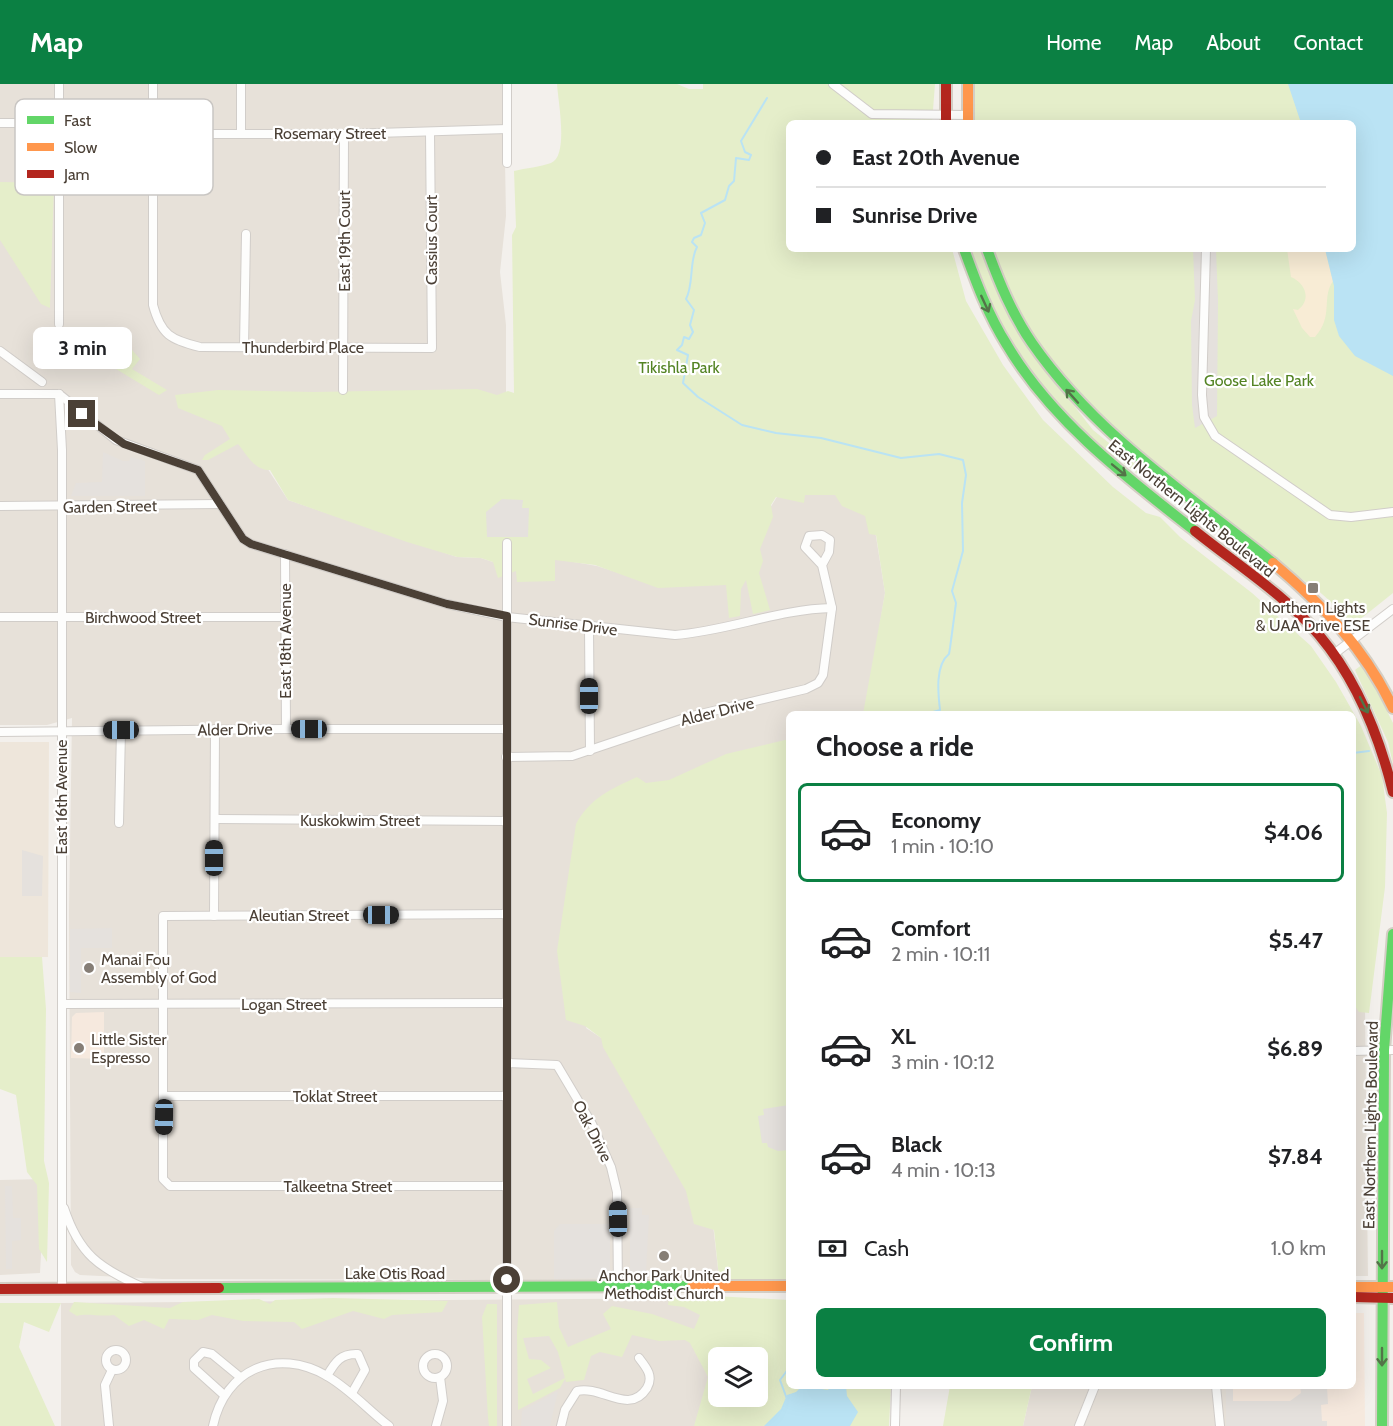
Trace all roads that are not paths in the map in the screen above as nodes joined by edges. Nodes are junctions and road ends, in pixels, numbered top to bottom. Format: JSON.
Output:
{"nodes":[{"id":1,"x":241,"y":84,"type":"edge"},
{"id":2,"x":507,"y":84,"type":"edge"},
{"id":3,"x":833,"y":84,"type":"edge"},
{"id":4,"x":946,"y":84,"type":"edge"},
{"id":5,"x":968,"y":84,"type":"edge"},
{"id":6,"x":946,"y":119,"type":"edge"},
{"id":7,"x":968,"y":119,"type":"edge"},
{"id":8,"x":507,"y":129,"type":"junction"},
{"id":9,"x":430,"y":132,"type":"junction"},
{"id":10,"x":213,"y":134,"type":"edge"},
{"id":11,"x":241,"y":134,"type":"junction"},
{"id":12,"x":344,"y":134,"type":"junction"},
{"id":13,"x":507,"y":163,"type":"dead end"},
{"id":14,"x":59,"y":195,"type":"edge"},
{"id":15,"x":153,"y":195,"type":"edge"},
{"id":16,"x":246,"y":234,"type":"dead end"},
{"id":17,"x":965,"y":252,"type":"edge"},
{"id":18,"x":988,"y":252,"type":"edge"},
{"id":19,"x":1206,"y":252,"type":"edge"},
{"id":20,"x":59,"y":324,"type":"dead end"},
{"id":21,"x":244,"y":347,"type":"junction"},
{"id":22,"x":344,"y":347,"type":"junction"},
{"id":23,"x":432,"y":348,"type":"joint"},
{"id":24,"x":0,"y":351,"type":"edge"},
{"id":25,"x":42,"y":382,"type":"dead end"},
{"id":26,"x":343,"y":390,"type":"dead end"},
{"id":27,"x":0,"y":394,"type":"edge"},
{"id":28,"x":59,"y":394,"type":"junction"},
{"id":29,"x":220,"y":504,"type":"junction"},
{"id":30,"x":0,"y":506,"type":"edge"},
{"id":31,"x":61,"y":507,"type":"junction"},
{"id":32,"x":1393,"y":512,"type":"edge"},
{"id":33,"x":507,"y":543,"type":"dead end"},
{"id":34,"x":285,"y":554,"type":"junction"},
{"id":35,"x":822,"y":565,"type":"dead end"},
{"id":36,"x":832,"y":608,"type":"junction"},
{"id":37,"x":1393,"y":609,"type":"edge"},
{"id":38,"x":507,"y":616,"type":"junction"},
{"id":39,"x":0,"y":617,"type":"edge"},
{"id":40,"x":61,"y":617,"type":"junction"},
{"id":41,"x":286,"y":617,"type":"junction"},
{"id":42,"x":589,"y":627,"type":"junction"},
{"id":43,"x":1352,"y":641,"type":"junction"},
{"id":44,"x":1334,"y":654,"type":"junction"},
{"id":45,"x":1393,"y":708,"type":"edge"},
{"id":46,"x":215,"y":729,"type":"junction"},
{"id":47,"x":286,"y":729,"type":"junction"},
{"id":48,"x":506,"y":729,"type":"junction"},
{"id":49,"x":121,"y":730,"type":"junction"},
{"id":50,"x":0,"y":732,"type":"edge"},
{"id":51,"x":61,"y":732,"type":"junction"},
{"id":52,"x":590,"y":751,"type":"junction"},
{"id":53,"x":506,"y":757,"type":"junction"},
{"id":54,"x":1393,"y":792,"type":"edge"},
{"id":55,"x":215,"y":819,"type":"junction"},
{"id":56,"x":506,"y":821,"type":"junction"},
{"id":57,"x":119,"y":823,"type":"dead end"},
{"id":58,"x":506,"y":914,"type":"junction"},
{"id":59,"x":214,"y":916,"type":"junction"},
{"id":60,"x":1393,"y":934,"type":"edge"},
{"id":61,"x":507,"y":1003,"type":"junction"},
{"id":62,"x":62,"y":1004,"type":"junction"},
{"id":63,"x":164,"y":1004,"type":"junction"},
{"id":64,"x":1388,"y":1050,"type":"edge"},
{"id":65,"x":1356,"y":1051,"type":"edge"},
{"id":66,"x":507,"y":1063,"type":"junction"},
{"id":67,"x":164,"y":1096,"type":"junction"},
{"id":68,"x":507,"y":1096,"type":"junction"},
{"id":69,"x":507,"y":1186,"type":"junction"},
{"id":70,"x":62,"y":1200,"type":"junction"},
{"id":71,"x":786,"y":1286,"type":"edge"},
{"id":72,"x":144,"y":1288,"type":"junction"},
{"id":73,"x":507,"y":1288,"type":"junction"},
{"id":74,"x":618,"y":1288,"type":"junction"},
{"id":75,"x":1356,"y":1288,"type":"edge"},
{"id":76,"x":0,"y":1289,"type":"edge"},
{"id":77,"x":62,"y":1289,"type":"junction"},
{"id":78,"x":1388,"y":1293,"type":"edge"},
{"id":79,"x":1356,"y":1298,"type":"edge"},
{"id":80,"x":639,"y":1358,"type":"dead end"},
{"id":81,"x":112,"y":1370,"type":"dead end"},
{"id":82,"x":327,"y":1376,"type":"junction"},
{"id":83,"x":240,"y":1377,"type":"junction"},
{"id":84,"x":440,"y":1377,"type":"dead end"},
{"id":85,"x":896,"y":1389,"type":"edge"},
{"id":86,"x":1094,"y":1389,"type":"edge"},
{"id":87,"x":1216,"y":1389,"type":"edge"},
{"id":88,"x":352,"y":1393,"type":"junction"},
{"id":89,"x":224,"y":1395,"type":"junction"},
{"id":90,"x":386,"y":1425,"type":"edge"},
{"id":91,"x":109,"y":1426,"type":"edge"},
{"id":92,"x":213,"y":1426,"type":"edge"},
{"id":93,"x":436,"y":1426,"type":"edge"},
{"id":94,"x":507,"y":1426,"type":"edge"},
{"id":95,"x":561,"y":1426,"type":"edge"},
{"id":96,"x":895,"y":1426,"type":"edge"},
{"id":97,"x":1079,"y":1426,"type":"edge"},
{"id":98,"x":1220,"y":1426,"type":"edge"},
{"id":99,"x":1382,"y":1426,"type":"edge"}],
"edges":[{"from":1,"to":11,"type":"street"},
{"from":2,"to":8,"type":"street"},
{"from":3,"to":6,"type":"street"},
{"from":4,"to":6,"type":"main road"},
{"from":5,"to":7,"type":"main road"},
{"from":6,"to":7,"type":"street"},
{"from":8,"to":9,"type":"street","name":"Rosemary Street"},
{"from":8,"to":13,"type":"street"},
{"from":9,"to":12,"type":"street","name":"Rosemary Street"},
{"from":9,"to":23,"type":"street","name":"Cassius Court"},
{"from":10,"to":11,"type":"street","name":"Rosemary Street"},
{"from":11,"to":12,"type":"street","name":"Rosemary Street"},
{"from":12,"to":22,"type":"street","name":"East 19th Court"},
{"from":14,"to":20,"type":"street"},
{"from":15,"to":21,"type":"street","name":"Thunderbird Place"},
{"from":16,"to":21,"type":"street"},
{"from":17,"to":44,"type":"main road","name":"East Northern Lights Boulevard","one_way":true},
{"from":43,"to":18,"type":"main road","name":"East Northern Lights Boulevard","one_way":true},
{"from":19,"to":32,"type":"street"},
{"from":21,"to":22,"type":"street","name":"Thunderbird Place"},
{"from":22,"to":23,"type":"street","name":"Thunderbird Place"},
{"from":22,"to":26,"type":"street","name":"East 19th Court"},
{"from":24,"to":25,"type":"street"},
{"from":27,"to":28,"type":"street"},
{"from":28,"to":29,"type":"street","name":"Sunrise Drive"},
{"from":28,"to":31,"type":"street","name":"East 16th Avenue"},
{"from":29,"to":31,"type":"street","name":"Garden Street"},
{"from":29,"to":34,"type":"street","name":"Sunrise Drive"},
{"from":30,"to":31,"type":"street","name":"Garden Street"},
{"from":31,"to":40,"type":"street","name":"East 16th Avenue"},
{"from":33,"to":38,"type":"street"},
{"from":34,"to":38,"type":"street","name":"Sunrise Drive"},
{"from":34,"to":41,"type":"street","name":"East 18th Avenue"},
{"from":35,"to":36,"type":"street"},
{"from":36,"to":42,"type":"street","name":"Sunrise Drive"},
{"from":36,"to":52,"type":"street","name":"Alder Drive"},
{"from":37,"to":43,"type":"street"},
{"from":38,"to":42,"type":"street","name":"Sunrise Drive"},
{"from":38,"to":48,"type":"street"},
{"from":39,"to":40,"type":"street","name":"Birchwood Street"},
{"from":40,"to":41,"type":"street","name":"Birchwood Street"},
{"from":40,"to":51,"type":"street","name":"East 16th Avenue"},
{"from":41,"to":47,"type":"street","name":"East 18th Avenue"},
{"from":42,"to":52,"type":"street"},
{"from":43,"to":44,"type":"street"},
{"from":43,"to":45,"type":"main road","name":"East Northern Lights Boulevard"},
{"from":44,"to":54,"type":"main road","name":"East Northern Lights Boulevard","one_way":true},
{"from":46,"to":47,"type":"street","name":"Alder Drive"},
{"from":46,"to":49,"type":"street","name":"Alder Drive"},
{"from":46,"to":55,"type":"street"},
{"from":47,"to":48,"type":"street","name":"Alder Drive"},
{"from":48,"to":53,"type":"street"},
{"from":49,"to":51,"type":"street","name":"Alder Drive"},
{"from":49,"to":57,"type":"street"},
{"from":50,"to":51,"type":"street","name":"Alder Drive"},
{"from":51,"to":62,"type":"street","name":"East 16th Avenue"},
{"from":52,"to":53,"type":"street","name":"Alder Drive"},
{"from":53,"to":56,"type":"street"},
{"from":55,"to":56,"type":"street","name":"Kuskokwim Street"},
{"from":55,"to":59,"type":"street"},
{"from":56,"to":58,"type":"street"},
{"from":58,"to":59,"type":"street","name":"Aleutian Street"},
{"from":58,"to":61,"type":"street"},
{"from":59,"to":63,"type":"street","name":"Aleutian Street"},
{"from":60,"to":64,"type":"main road","name":"East Northern Lights Boulevard"},
{"from":61,"to":63,"type":"street","name":"Logan Street"},
{"from":61,"to":66,"type":"street"},
{"from":62,"to":63,"type":"street","name":"Logan Street"},
{"from":62,"to":70,"type":"street","name":"East 16th Avenue"},
{"from":63,"to":67,"type":"street"},
{"from":64,"to":65,"type":"street"},
{"from":64,"to":78,"type":"main road","name":"East Northern Lights Boulevard","one_way":true},
{"from":66,"to":68,"type":"street"},
{"from":66,"to":74,"type":"street","name":"Oak Drive"},
{"from":67,"to":68,"type":"street","name":"Toklat Street"},
{"from":67,"to":69,"type":"street","name":"Talkeetna Street"},
{"from":68,"to":69,"type":"street"},
{"from":69,"to":73,"type":"street"},
{"from":70,"to":72,"type":"street","name":"East 16th Avenue"},
{"from":70,"to":77,"type":"street","name":"East 16th Avenue"},
{"from":71,"to":74,"type":"main road","name":"Lake Otis Road"},
{"from":72,"to":73,"type":"main road","name":"Lake Otis Road"},
{"from":72,"to":77,"type":"main road","name":"Lake Otis Road"},
{"from":73,"to":74,"type":"main road","name":"Lake Otis Road"},
{"from":73,"to":94,"type":"street"},
{"from":75,"to":78,"type":"main road"},
{"from":76,"to":77,"type":"main road","name":"Lake Otis Road"},
{"from":78,"to":79,"type":"main road"},
{"from":78,"to":99,"type":"main road","name":"East Northern Lights Boulevard","one_way":true},
{"from":80,"to":95,"type":"street"},
{"from":81,"to":91,"type":"street"},
{"from":82,"to":83,"type":"street"},
{"from":82,"to":88,"type":"street"},
{"from":82,"to":88,"type":"street"},
{"from":83,"to":89,"type":"street"},
{"from":83,"to":89,"type":"street"},
{"from":84,"to":93,"type":"street"},
{"from":85,"to":96,"type":"street"},
{"from":86,"to":97,"type":"street"},
{"from":87,"to":98,"type":"street"},
{"from":88,"to":90,"type":"street"},
{"from":89,"to":92,"type":"street"}]}
